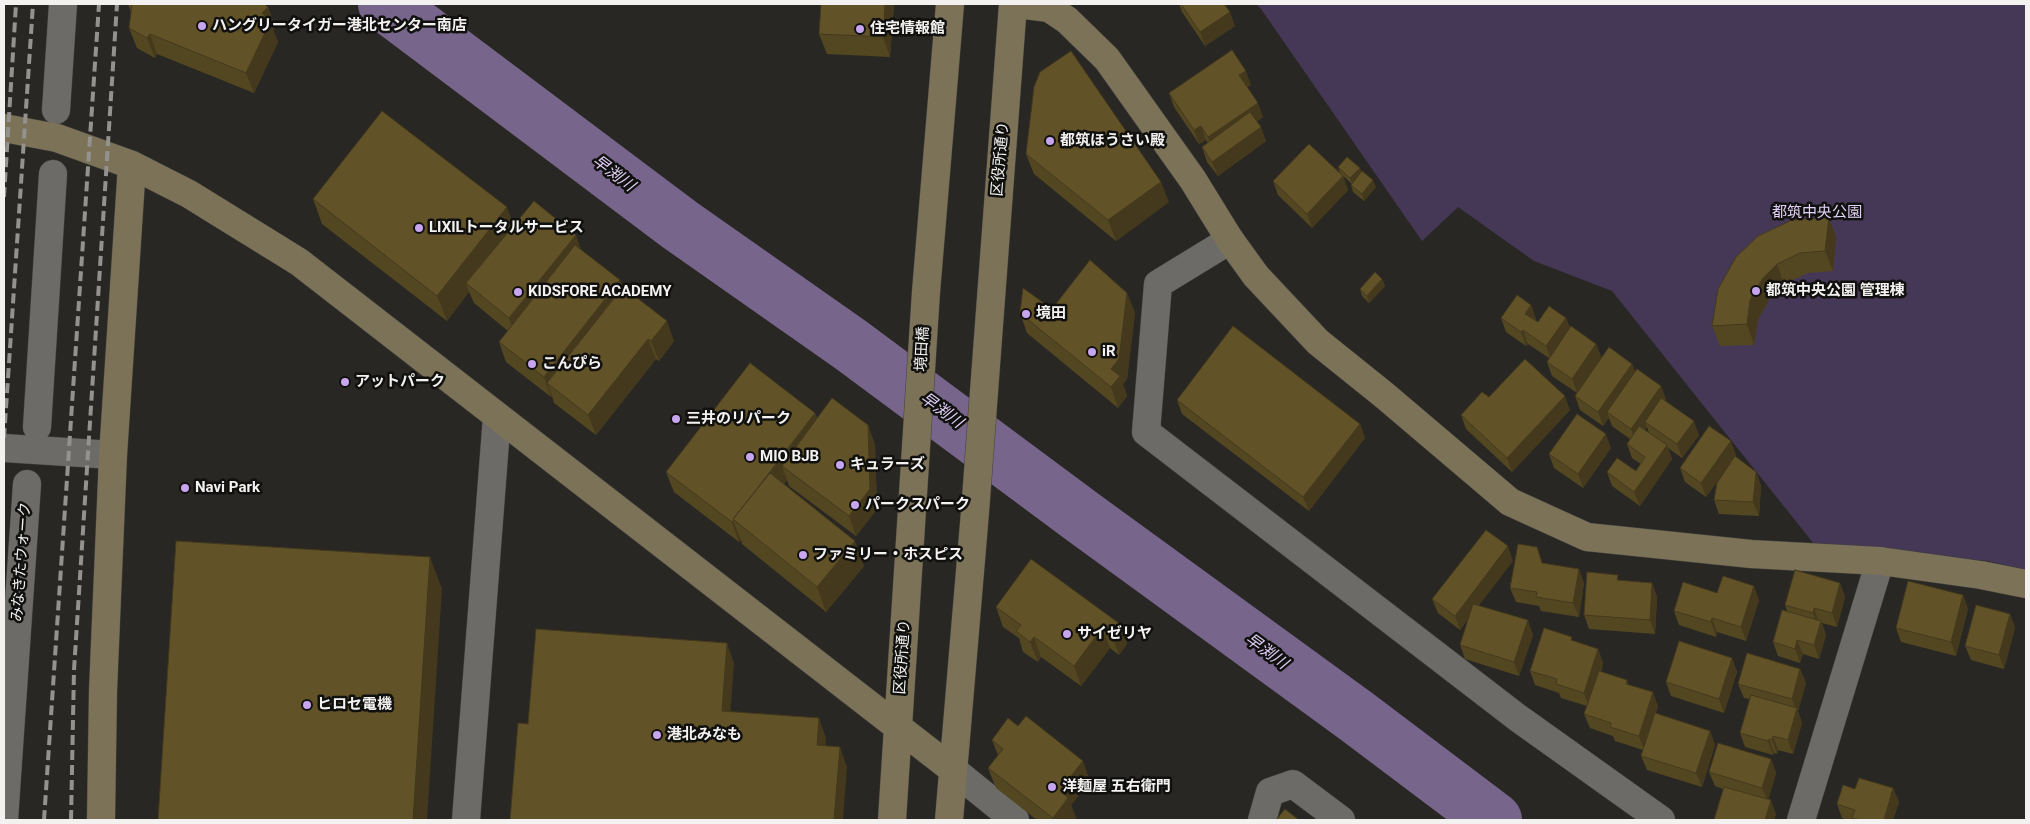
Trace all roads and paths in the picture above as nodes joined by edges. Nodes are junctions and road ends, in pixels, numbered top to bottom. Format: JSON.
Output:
{"nodes":[{"id":1,"x":63,"y":4,"type":"edge"},
{"id":2,"x":950,"y":4,"type":"edge"},
{"id":3,"x":1013,"y":4,"type":"edge"},
{"id":4,"x":1017,"y":4,"type":"edge"},
{"id":5,"x":56,"y":110,"type":"dead end"},
{"id":6,"x":4,"y":128,"type":"edge"},
{"id":7,"x":132,"y":165,"type":"junction"},
{"id":8,"x":53,"y":174,"type":"dead end"},
{"id":9,"x":1230,"y":240,"type":"junction"},
{"id":10,"x":497,"y":416,"type":"junction"},
{"id":11,"x":36,"y":427,"type":"dead end"},
{"id":12,"x":4,"y":448,"type":"edge"},
{"id":13,"x":113,"y":455,"type":"junction"},
{"id":14,"x":27,"y":484,"type":"dead end"},
{"id":15,"x":914,"y":495,"type":"joint"},
{"id":16,"x":1880,"y":561,"type":"junction"},
{"id":17,"x":2026,"y":584,"type":"edge"},
{"id":18,"x":899,"y":728,"type":"junction"},
{"id":19,"x":952,"y":769,"type":"junction"},
{"id":20,"x":4,"y":820,"type":"edge"},
{"id":21,"x":101,"y":820,"type":"edge"},
{"id":22,"x":466,"y":820,"type":"edge"},
{"id":23,"x":892,"y":820,"type":"edge"},
{"id":24,"x":949,"y":820,"type":"edge"},
{"id":25,"x":1015,"y":820,"type":"edge"},
{"id":26,"x":1262,"y":820,"type":"edge"},
{"id":27,"x":1341,"y":820,"type":"edge"},
{"id":28,"x":1660,"y":820,"type":"edge"},
{"id":29,"x":1801,"y":820,"type":"edge"}],
"edges":[{"from":1,"to":5,"type":"street"},
{"from":2,"to":15,"type":"street","name":"境田橋"},
{"from":3,"to":19,"type":"street","name":"区役所通り"},
{"from":4,"to":9,"type":"street"},
{"from":6,"to":7,"type":"street"},
{"from":7,"to":10,"type":"street"},
{"from":7,"to":13,"type":"street"},
{"from":8,"to":11,"type":"street"},
{"from":9,"to":16,"type":"street"},
{"from":9,"to":28,"type":"street"},
{"from":10,"to":18,"type":"street"},
{"from":10,"to":22,"type":"street"},
{"from":12,"to":13,"type":"street"},
{"from":13,"to":21,"type":"street"},
{"from":14,"to":20,"type":"street","name":"みなきたウォーク"},
{"from":15,"to":18,"type":"street","name":"区役所通り"},
{"from":16,"to":17,"type":"street"},
{"from":16,"to":29,"type":"street"},
{"from":18,"to":19,"type":"street"},
{"from":18,"to":23,"type":"street","name":"区役所通り"},
{"from":19,"to":24,"type":"street"},
{"from":19,"to":25,"type":"street"},
{"from":26,"to":27,"type":"street"}]}
